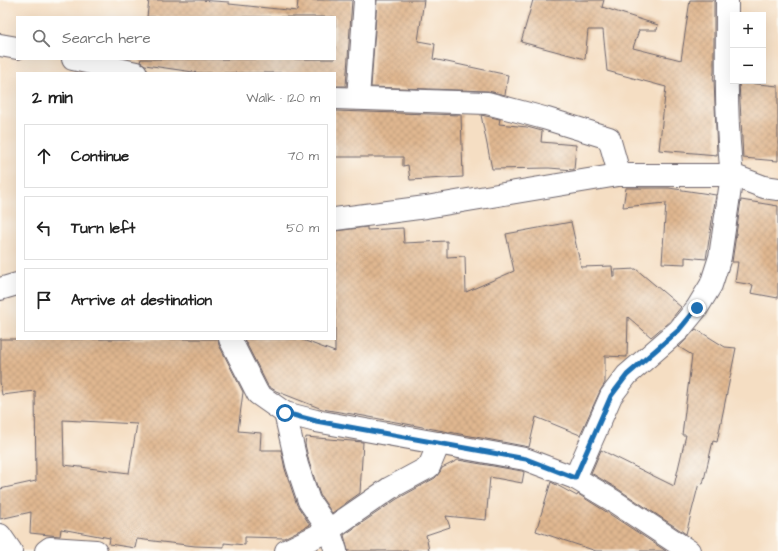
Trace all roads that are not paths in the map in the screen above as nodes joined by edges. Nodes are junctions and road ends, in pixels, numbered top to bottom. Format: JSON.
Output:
{"nodes":[{"id":1,"x":365,"y":0,"type":"edge"},
{"id":2,"x":727,"y":0,"type":"edge"},
{"id":3,"x":0,"y":45,"type":"edge"},
{"id":4,"x":16,"y":48,"type":"edge"},
{"id":5,"x":78,"y":60,"type":"edge"},
{"id":6,"x":132,"y":72,"type":"edge"},
{"id":7,"x":336,"y":98,"type":"edge"},
{"id":8,"x":358,"y":98,"type":"junction"},
{"id":9,"x":618,"y":175,"type":"junction"},
{"id":10,"x":732,"y":175,"type":"junction"},
{"id":11,"x":778,"y":189,"type":"edge"},
{"id":12,"x":336,"y":219,"type":"edge"},
{"id":13,"x":16,"y":284,"type":"edge"},
{"id":14,"x":0,"y":289,"type":"edge"},
{"id":15,"x":231,"y":340,"type":"edge"},
{"id":16,"x":285,"y":413,"type":"junction"},
{"id":17,"x":439,"y":443,"type":"junction"},
{"id":18,"x":575,"y":478,"type":"junction"},
{"id":19,"x":329,"y":530,"type":"junction"},
{"id":20,"x":0,"y":535,"type":"edge"},
{"id":21,"x":11,"y":551,"type":"edge"},
{"id":22,"x":46,"y":551,"type":"edge"},
{"id":23,"x":96,"y":551,"type":"edge"},
{"id":24,"x":286,"y":551,"type":"edge"},
{"id":25,"x":336,"y":551,"type":"edge"},
{"id":26,"x":689,"y":551,"type":"edge"}],
"edges":[{"from":1,"to":8,"type":"street"},
{"from":2,"to":10,"type":"street"},
{"from":3,"to":4,"type":"street"},
{"from":5,"to":6,"type":"street"},
{"from":7,"to":8,"type":"street"},
{"from":8,"to":9,"type":"street"},
{"from":9,"to":10,"type":"street"},
{"from":9,"to":12,"type":"street"},
{"from":10,"to":11,"type":"street"},
{"from":10,"to":18,"type":"street"},
{"from":13,"to":14,"type":"street"},
{"from":15,"to":16,"type":"street"},
{"from":16,"to":17,"type":"street"},
{"from":16,"to":19,"type":"street"},
{"from":17,"to":18,"type":"street"},
{"from":17,"to":19,"type":"street"},
{"from":18,"to":26,"type":"street"},
{"from":19,"to":24,"type":"street"},
{"from":19,"to":25,"type":"street"},
{"from":20,"to":21,"type":"street"},
{"from":22,"to":23,"type":"street"}]}
